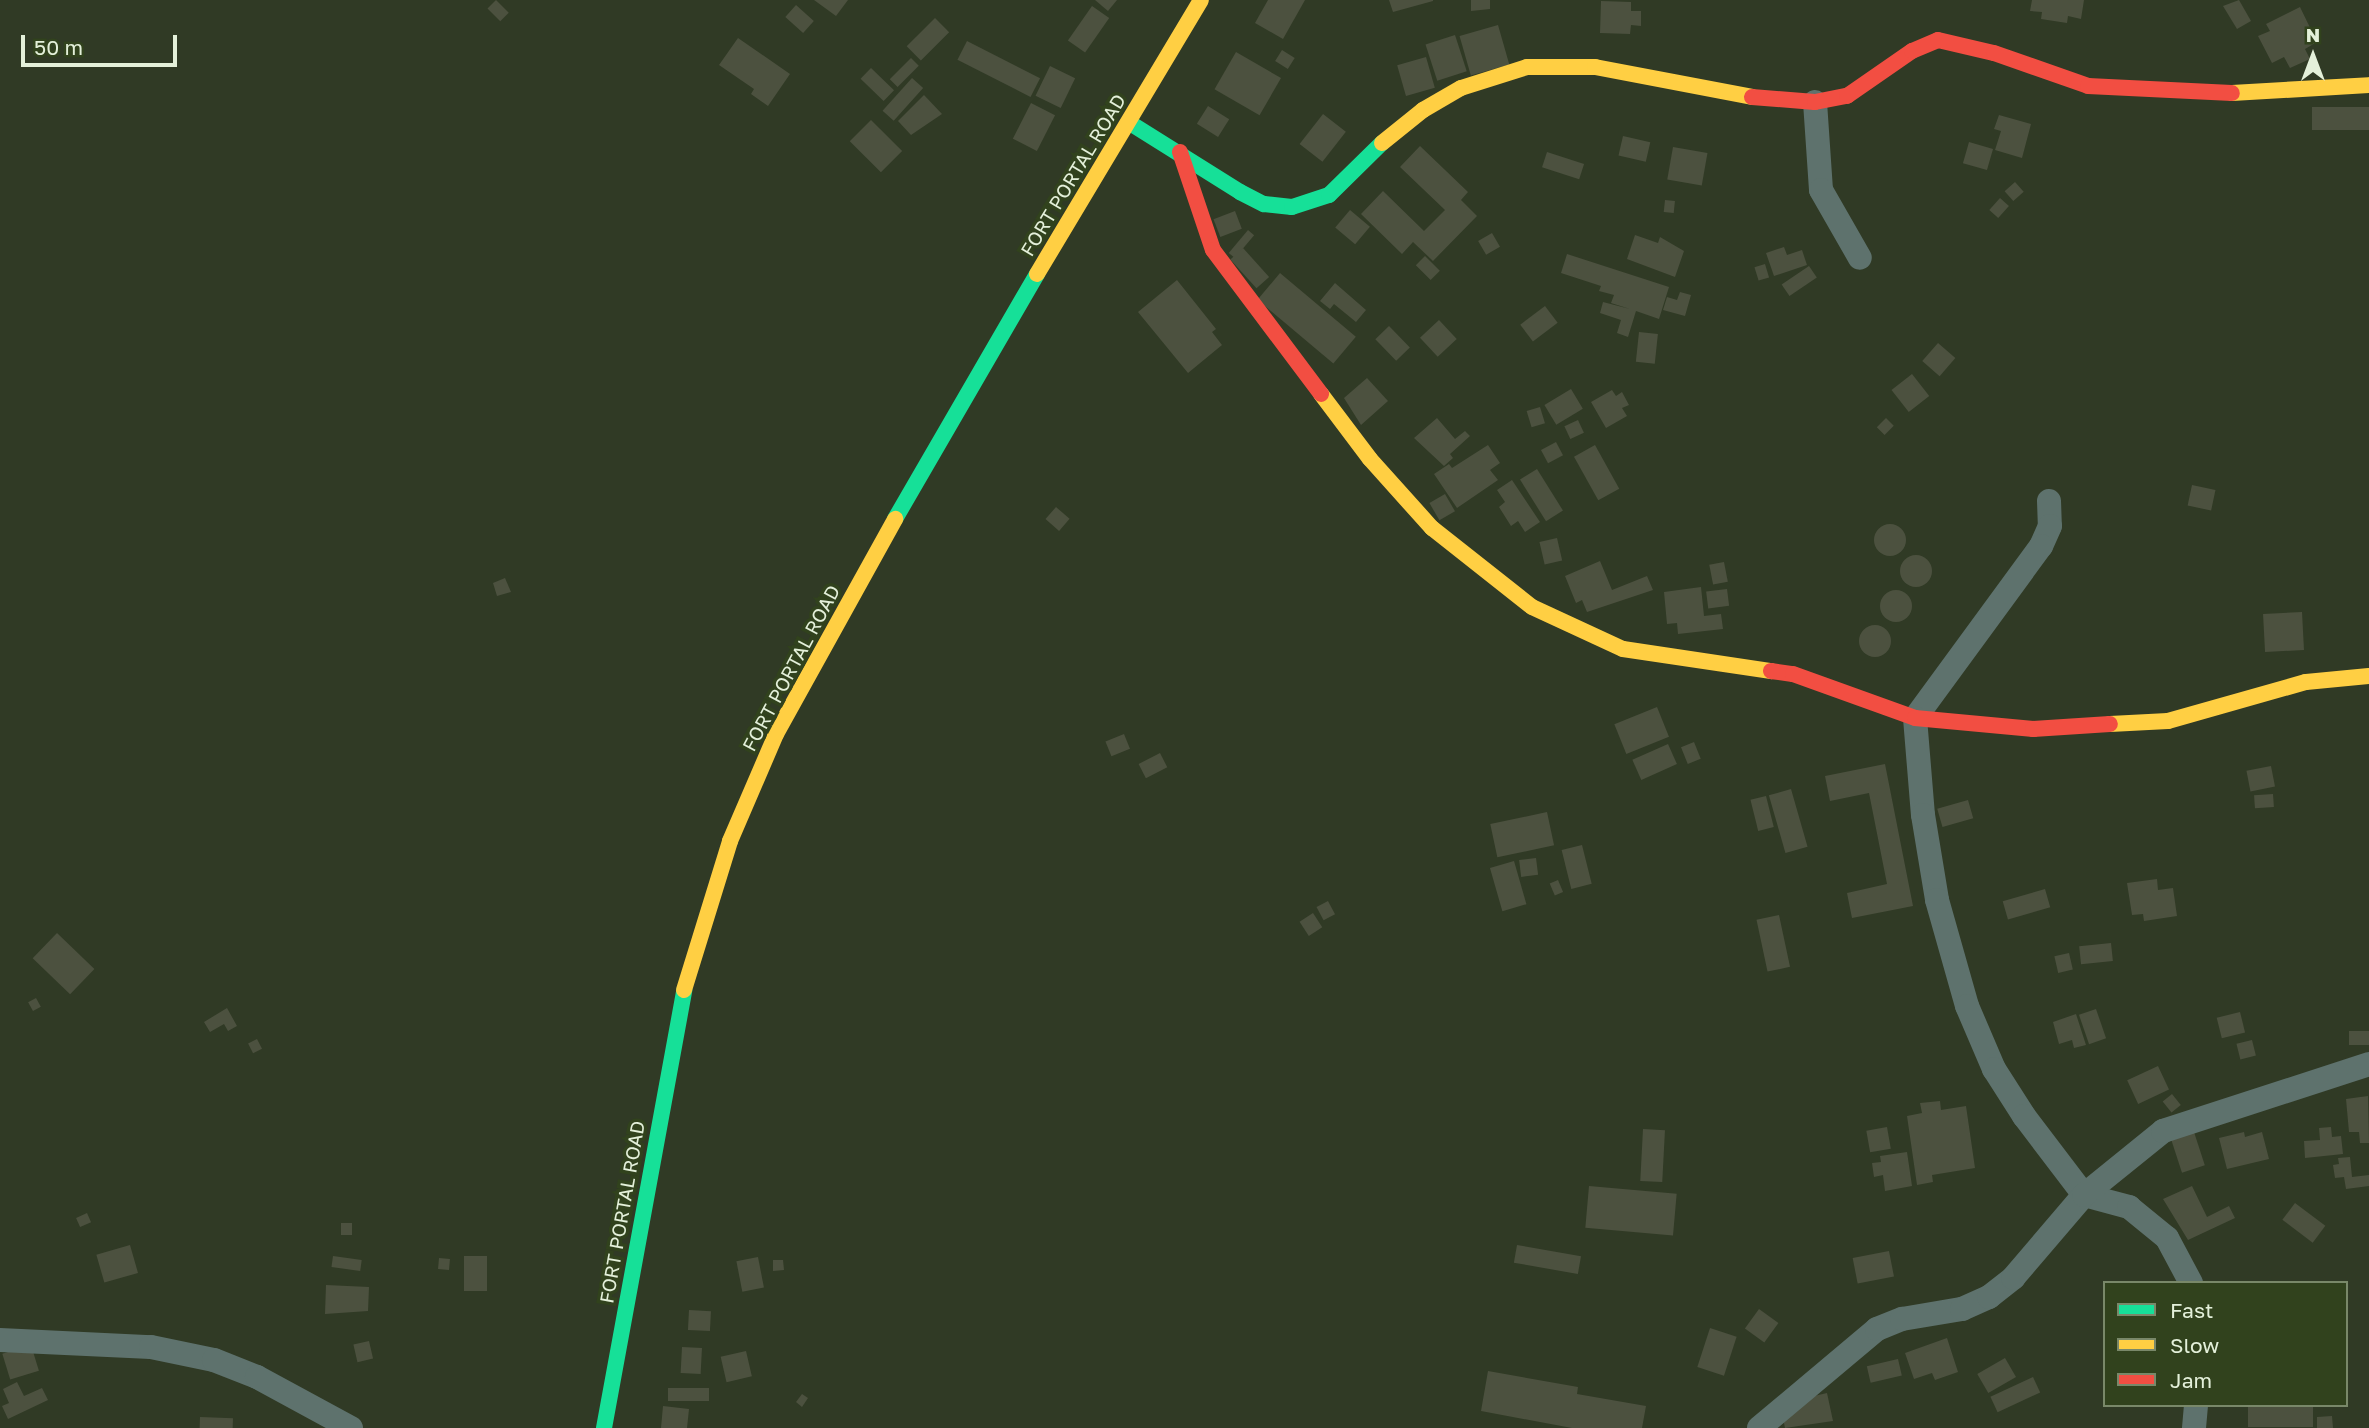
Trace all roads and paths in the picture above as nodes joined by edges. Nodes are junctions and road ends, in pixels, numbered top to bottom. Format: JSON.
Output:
{"nodes":[{"id":1,"x":1200,"y":0,"type":"edge"},
{"id":2,"x":2369,"y":85,"type":"edge"},
{"id":3,"x":1815,"y":102,"type":"junction"},
{"id":4,"x":1130,"y":123,"type":"junction"},
{"id":5,"x":1180,"y":152,"type":"junction"},
{"id":6,"x":1860,"y":258,"type":"dead end"},
{"id":7,"x":2049,"y":501,"type":"dead end"},
{"id":8,"x":2369,"y":676,"type":"edge"},
{"id":9,"x":1916,"y":718,"type":"junction"},
{"id":10,"x":2369,"y":1064,"type":"edge"},
{"id":11,"x":2084,"y":1195,"type":"junction"},
{"id":12,"x":2190,"y":1281,"type":"edge"},
{"id":13,"x":0,"y":1340,"type":"edge"},
{"id":14,"x":2196,"y":1407,"type":"edge"},
{"id":15,"x":351,"y":1428,"type":"edge"},
{"id":16,"x":604,"y":1428,"type":"edge"},
{"id":17,"x":1759,"y":1428,"type":"edge"},
{"id":18,"x":2194,"y":1428,"type":"edge"}],
"edges":[{"from":1,"to":4,"type":"street","name":"FORT PORTAL ROAD"},
{"from":2,"to":3,"type":"street"},
{"from":3,"to":5,"type":"street"},
{"from":3,"to":6,"type":"street"},
{"from":4,"to":5,"type":"street"},
{"from":4,"to":16,"type":"street","name":"FORT PORTAL ROAD"},
{"from":5,"to":9,"type":"street"},
{"from":7,"to":9,"type":"street"},
{"from":8,"to":9,"type":"street"},
{"from":9,"to":11,"type":"street"},
{"from":10,"to":11,"type":"street"},
{"from":11,"to":12,"type":"street"},
{"from":11,"to":17,"type":"street"},
{"from":13,"to":15,"type":"street"},
{"from":14,"to":18,"type":"street"}]}
